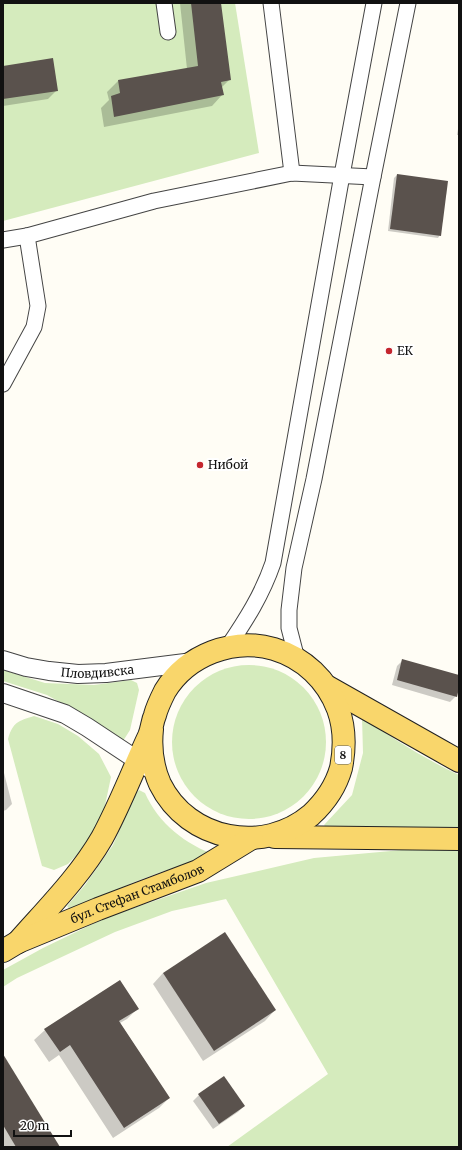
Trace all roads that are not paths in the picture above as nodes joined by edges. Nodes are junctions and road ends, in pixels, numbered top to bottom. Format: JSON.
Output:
{"nodes":[{"id":1,"x":164,"y":3,"type":"edge"},
{"id":2,"x":271,"y":3,"type":"edge"},
{"id":3,"x":374,"y":3,"type":"edge"},
{"id":4,"x":408,"y":3,"type":"edge"},
{"id":5,"x":168,"y":32,"type":"dead end"},
{"id":6,"x":292,"y":173,"type":"junction"},
{"id":7,"x":342,"y":175,"type":"junction"},
{"id":8,"x":373,"y":177,"type":"junction"},
{"id":9,"x":27,"y":236,"type":"junction"},
{"id":10,"x":3,"y":240,"type":"edge"},
{"id":11,"x":3,"y":384,"type":"edge"},
{"id":12,"x":227,"y":648,"type":"junction"},
{"id":13,"x":297,"y":659,"type":"junction"},
{"id":14,"x":3,"y":660,"type":"edge"},
{"id":15,"x":193,"y":662,"type":"junction"},
{"id":16,"x":328,"y":687,"type":"junction"},
{"id":17,"x":3,"y":693,"type":"edge"},
{"id":18,"x":152,"y":729,"type":"junction"},
{"id":19,"x":138,"y":761,"type":"junction"},
{"id":20,"x":459,"y":761,"type":"edge"},
{"id":21,"x":156,"y":772,"type":"junction"},
{"id":22,"x":258,"y":838,"type":"junction"},
{"id":23,"x":459,"y":839,"type":"edge"},
{"id":24,"x":10,"y":947,"type":"edge"}],
"edges":[{"from":1,"to":5,"type":"street"},
{"from":2,"to":6,"type":"street"},
{"from":3,"to":7,"type":"street"},
{"from":4,"to":8,"type":"street"},
{"from":6,"to":7,"type":"street"},
{"from":6,"to":9,"type":"street"},
{"from":7,"to":8,"type":"street"},
{"from":7,"to":12,"type":"street"},
{"from":8,"to":13,"type":"street"},
{"from":9,"to":10,"type":"street"},
{"from":9,"to":11,"type":"street"},
{"from":12,"to":13,"type":"main road","number":"8"},
{"from":12,"to":15,"type":"main road","number":"8"},
{"from":13,"to":16,"type":"main road","number":"8"},
{"from":14,"to":15,"type":"street","name":"Пловдивска"},
{"from":15,"to":18,"type":"main road","number":"8"},
{"from":16,"to":20,"type":"main road","number":"8"},
{"from":16,"to":22,"type":"main road","number":"8"},
{"from":17,"to":19,"type":"street"},
{"from":18,"to":19,"type":"main road","name":"бул. Стефан Стамболов","number":"8"},
{"from":18,"to":21,"type":"main road","number":"8"},
{"from":19,"to":21,"type":"street"},
{"from":19,"to":24,"type":"main road","name":"бул. Стефан Стамболов","number":"8"},
{"from":21,"to":22,"type":"main road","number":"8"},
{"from":22,"to":23,"type":"main road","number":"8"},
{"from":22,"to":24,"type":"main road","name":"бул. Стефан Стамболов","number":"8"}]}
